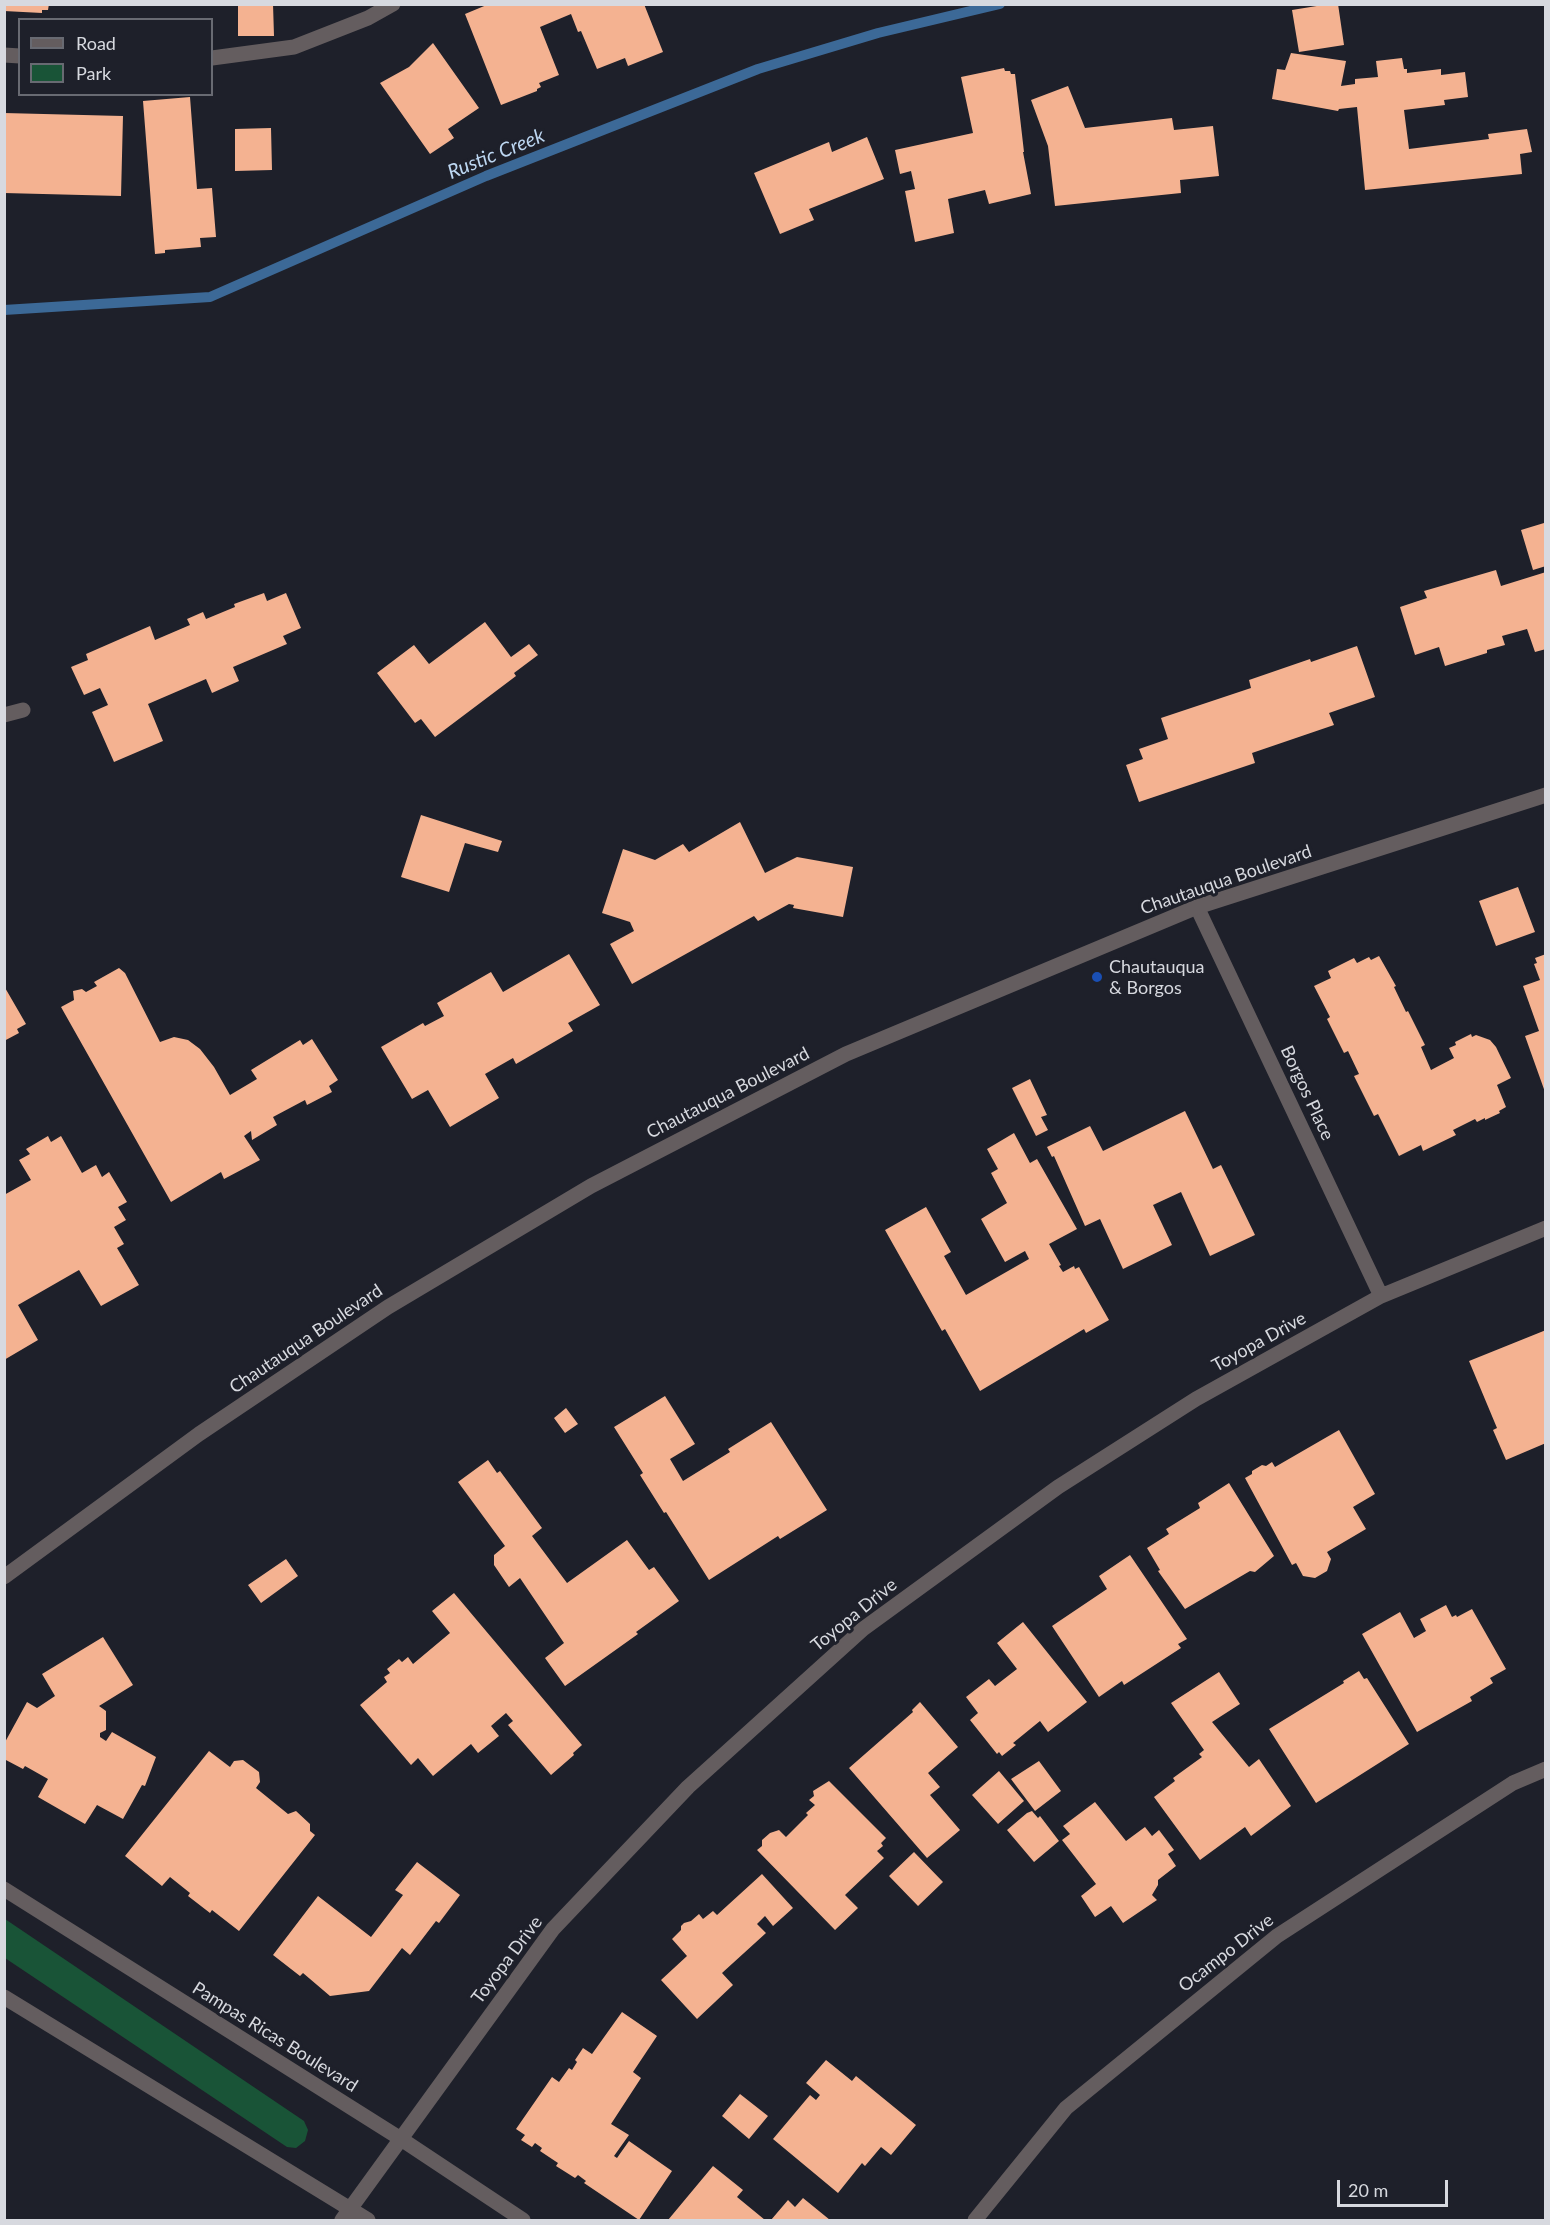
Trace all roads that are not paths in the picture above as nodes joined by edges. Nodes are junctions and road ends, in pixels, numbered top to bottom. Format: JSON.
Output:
{"nodes":[{"id":1,"x":393,"y":4,"type":"edge"},
{"id":2,"x":213,"y":58,"type":"edge"},
{"id":3,"x":23,"y":710,"type":"dead end"},
{"id":4,"x":4,"y":715,"type":"edge"},
{"id":5,"x":1545,"y":795,"type":"edge"},
{"id":6,"x":1197,"y":907,"type":"junction"},
{"id":7,"x":1545,"y":1228,"type":"edge"},
{"id":8,"x":1381,"y":1296,"type":"junction"},
{"id":9,"x":4,"y":1577,"type":"edge"},
{"id":10,"x":1545,"y":1769,"type":"edge"},
{"id":11,"x":4,"y":1889,"type":"edge"},
{"id":12,"x":4,"y":1997,"type":"edge"},
{"id":13,"x":401,"y":2139,"type":"junction"},
{"id":14,"x":346,"y":2214,"type":"edge"},
{"id":15,"x":368,"y":2220,"type":"edge"},
{"id":16,"x":523,"y":2220,"type":"edge"},
{"id":17,"x":975,"y":2220,"type":"edge"}],
"edges":[{"from":1,"to":2,"type":"street"},
{"from":3,"to":4,"type":"street"},
{"from":5,"to":6,"type":"street","name":"Chautauqua Boulevard"},
{"from":6,"to":8,"type":"street","name":"Borgos Place"},
{"from":6,"to":9,"type":"street","name":"Chautauqua Boulevard"},
{"from":7,"to":8,"type":"street","name":"Toyopa Drive"},
{"from":8,"to":13,"type":"street","name":"Toyopa Drive"},
{"from":10,"to":17,"type":"street","name":"Ocampo Drive"},
{"from":11,"to":13,"type":"street","name":"Pampas Ricas Boulevard"},
{"from":12,"to":14,"type":"street"},
{"from":13,"to":14,"type":"street","name":"Toyopa Drive"},
{"from":13,"to":16,"type":"street","name":"Pampas Ricas Boulevard"},
{"from":14,"to":15,"type":"street"}]}
